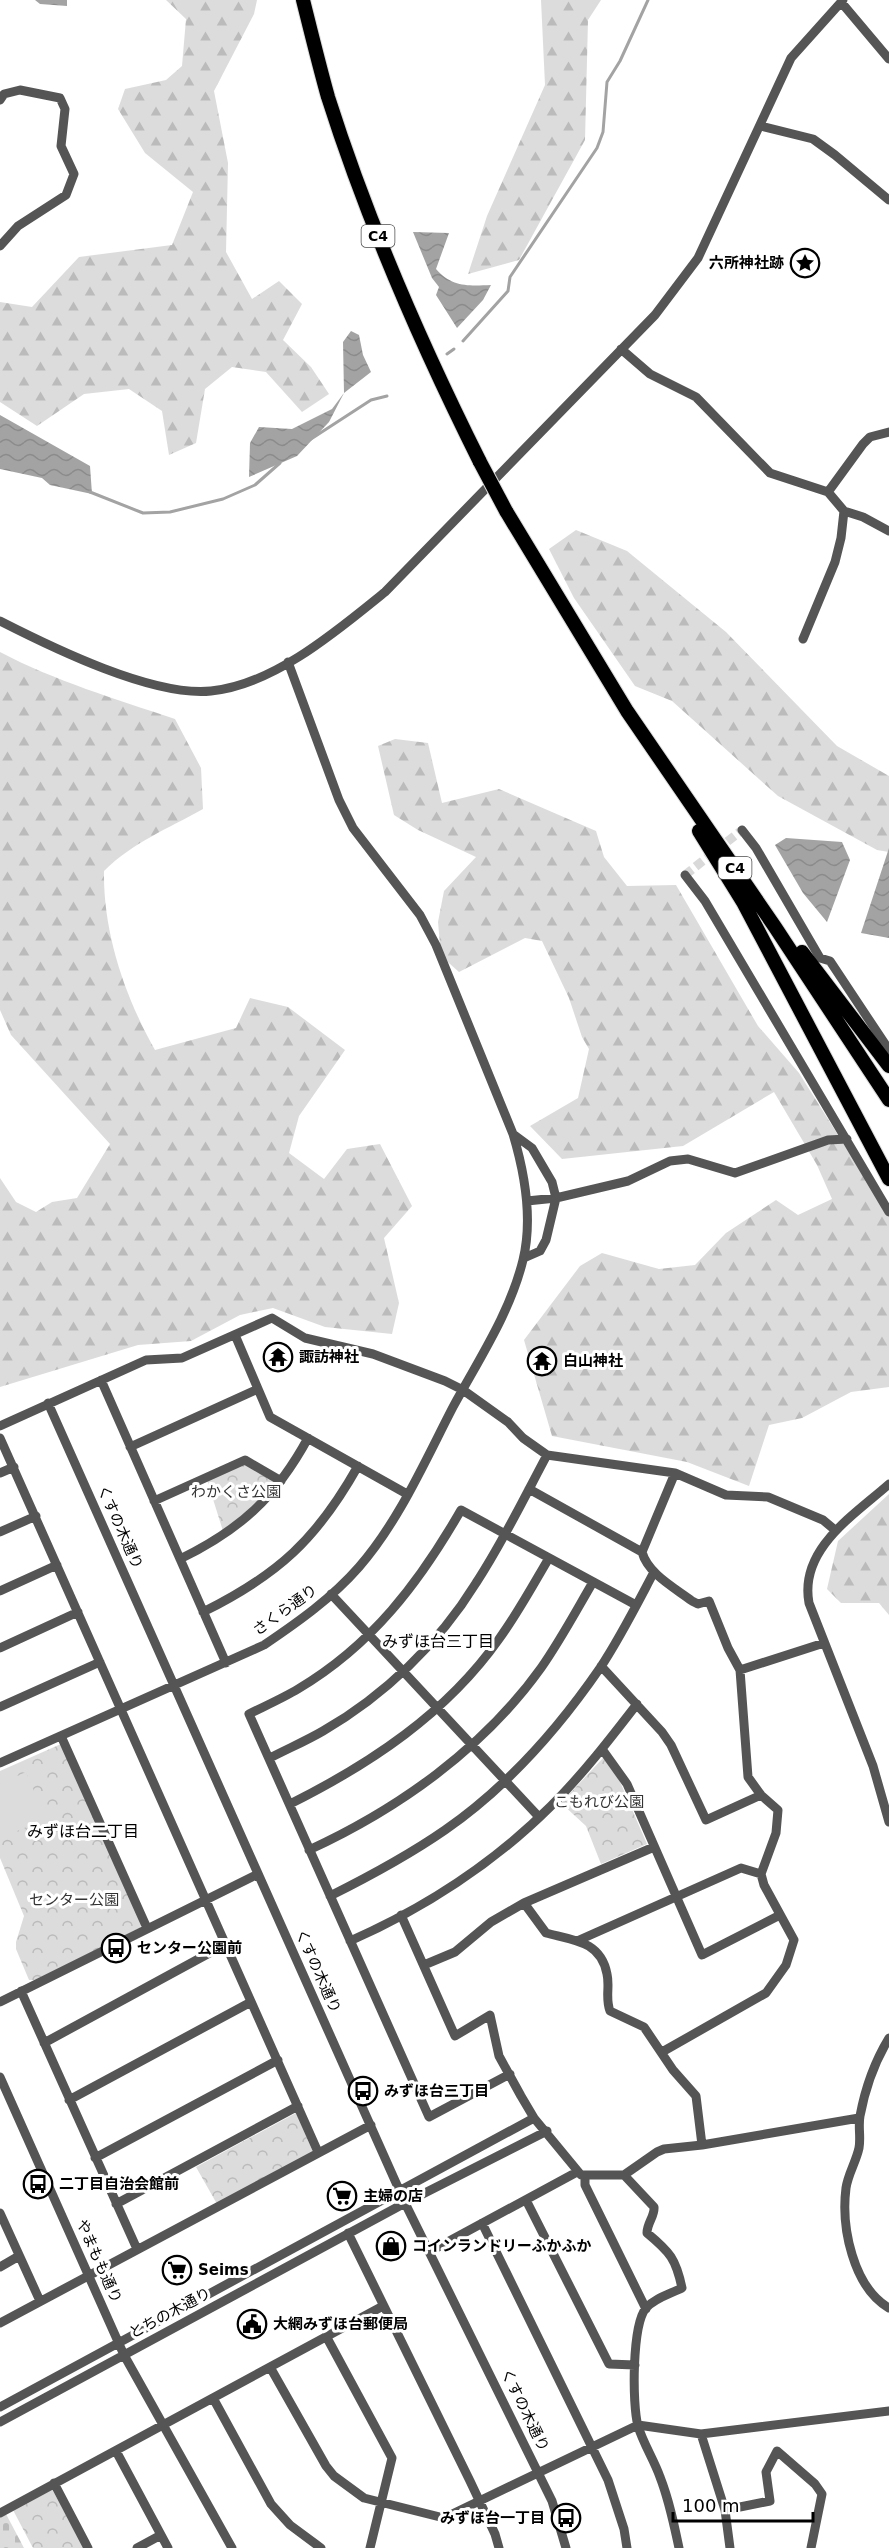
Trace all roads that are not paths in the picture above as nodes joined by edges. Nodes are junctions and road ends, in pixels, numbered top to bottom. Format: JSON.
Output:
{"nodes":[{"id":1,"x":303,"y":0,"type":"edge"},
{"id":2,"x":842,"y":1,"type":"edge"},
{"id":3,"x":889,"y":59,"type":"edge"},
{"id":4,"x":0,"y":100,"type":"edge"},
{"id":5,"x":761,"y":126,"type":"junction"},
{"id":6,"x":889,"y":200,"type":"edge"},
{"id":7,"x":0,"y":246,"type":"edge"},
{"id":8,"x":621,"y":349,"type":"junction"},
{"id":9,"x":889,"y":432,"type":"edge"},
{"id":10,"x":828,"y":492,"type":"junction"},
{"id":11,"x":844,"y":511,"type":"junction"},
{"id":12,"x":889,"y":531,"type":"edge"},
{"id":13,"x":0,"y":621,"type":"edge"},
{"id":14,"x":580,"y":636,"type":"junction"},
{"id":15,"x":803,"y":639,"type":"dead end"},
{"id":16,"x":288,"y":662,"type":"junction"},
{"id":17,"x":627,"y":711,"type":"junction"},
{"id":18,"x":742,"y":830,"type":"dead end"},
{"id":19,"x":685,"y":875,"type":"dead end"},
{"id":20,"x":780,"y":924,"type":"junction"},
{"id":21,"x":889,"y":1050,"type":"edge"},
{"id":22,"x":889,"y":1066,"type":"edge"},
{"id":23,"x":889,"y":1089,"type":"edge"},
{"id":24,"x":889,"y":1100,"type":"edge"},
{"id":25,"x":513,"y":1134,"type":"junction"},
{"id":26,"x":847,"y":1139,"type":"junction"},
{"id":27,"x":889,"y":1179,"type":"edge"},
{"id":28,"x":556,"y":1198,"type":"junction"},
{"id":29,"x":527,"y":1201,"type":"junction"},
{"id":30,"x":889,"y":1212,"type":"edge"},
{"id":31,"x":524,"y":1258,"type":"junction"},
{"id":32,"x":235,"y":1335,"type":"junction"},
{"id":33,"x":101,"y":1380,"type":"junction"},
{"id":34,"x":258,"y":1389,"type":"junction"},
{"id":35,"x":463,"y":1390,"type":"junction"},
{"id":36,"x":48,"y":1403,"type":"junction"},
{"id":37,"x":0,"y":1426,"type":"edge"},
{"id":38,"x":0,"y":1438,"type":"edge"},
{"id":39,"x":308,"y":1438,"type":"junction"},
{"id":40,"x":130,"y":1447,"type":"junction"},
{"id":41,"x":547,"y":1455,"type":"junction"},
{"id":42,"x":358,"y":1466,"type":"junction"},
{"id":43,"x":14,"y":1467,"type":"junction"},
{"id":44,"x":0,"y":1473,"type":"edge"},
{"id":45,"x":675,"y":1473,"type":"junction"},
{"id":46,"x":281,"y":1481,"type":"junction"},
{"id":47,"x":889,"y":1484,"type":"edge"},
{"id":48,"x":529,"y":1489,"type":"junction"},
{"id":49,"x":407,"y":1494,"type":"junction"},
{"id":50,"x":154,"y":1501,"type":"junction"},
{"id":51,"x":36,"y":1516,"type":"junction"},
{"id":52,"x":835,"y":1530,"type":"junction"},
{"id":53,"x":0,"y":1532,"type":"edge"},
{"id":54,"x":505,"y":1533,"type":"junction"},
{"id":55,"x":642,"y":1552,"type":"junction"},
{"id":56,"x":549,"y":1558,"type":"junction"},
{"id":57,"x":180,"y":1559,"type":"junction"},
{"id":58,"x":57,"y":1565,"type":"junction"},
{"id":59,"x":654,"y":1572,"type":"junction"},
{"id":60,"x":593,"y":1582,"type":"junction"},
{"id":61,"x":0,"y":1591,"type":"edge"},
{"id":62,"x":331,"y":1594,"type":"junction"},
{"id":63,"x":636,"y":1605,"type":"junction"},
{"id":64,"x":78,"y":1612,"type":"junction"},
{"id":65,"x":203,"y":1612,"type":"junction"},
{"id":66,"x":369,"y":1635,"type":"junction"},
{"id":67,"x":824,"y":1642,"type":"junction"},
{"id":68,"x":0,"y":1648,"type":"edge"},
{"id":69,"x":100,"y":1662,"type":"junction"},
{"id":70,"x":226,"y":1663,"type":"junction"},
{"id":71,"x":601,"y":1666,"type":"junction"},
{"id":72,"x":740,"y":1670,"type":"junction"},
{"id":73,"x":403,"y":1672,"type":"junction"},
{"id":74,"x":174,"y":1685,"type":"junction"},
{"id":75,"x":637,"y":1704,"type":"junction"},
{"id":76,"x":0,"y":1707,"type":"edge"},
{"id":77,"x":437,"y":1708,"type":"junction"},
{"id":78,"x":122,"y":1709,"type":"junction"},
{"id":79,"x":61,"y":1736,"type":"junction"},
{"id":80,"x":471,"y":1745,"type":"junction"},
{"id":81,"x":602,"y":1749,"type":"junction"},
{"id":82,"x":270,"y":1758,"type":"junction"},
{"id":83,"x":0,"y":1763,"type":"edge"},
{"id":84,"x":504,"y":1781,"type":"junction"},
{"id":85,"x":761,"y":1795,"type":"junction"},
{"id":86,"x":290,"y":1804,"type":"junction"},
{"id":87,"x":539,"y":1817,"type":"junction"},
{"id":88,"x":889,"y":1822,"type":"edge"},
{"id":89,"x":654,"y":1847,"type":"junction"},
{"id":90,"x":309,"y":1850,"type":"junction"},
{"id":91,"x":258,"y":1874,"type":"junction"},
{"id":92,"x":761,"y":1874,"type":"junction"},
{"id":93,"x":330,"y":1896,"type":"junction"},
{"id":94,"x":677,"y":1897,"type":"junction"},
{"id":95,"x":206,"y":1899,"type":"junction"},
{"id":96,"x":524,"y":1903,"type":"junction"},
{"id":97,"x":401,"y":1915,"type":"junction"},
{"id":98,"x":780,"y":1915,"type":"junction"},
{"id":99,"x":147,"y":1928,"type":"junction"},
{"id":100,"x":350,"y":1941,"type":"junction"},
{"id":101,"x":577,"y":1941,"type":"junction"},
{"id":102,"x":226,"y":1944,"type":"junction"},
{"id":103,"x":424,"y":1965,"type":"junction"},
{"id":104,"x":21,"y":1991,"type":"junction"},
{"id":105,"x":0,"y":2002,"type":"edge"},
{"id":106,"x":251,"y":2002,"type":"junction"},
{"id":107,"x":889,"y":2038,"type":"edge"},
{"id":108,"x":44,"y":2043,"type":"junction"},
{"id":109,"x":662,"y":2052,"type":"junction"},
{"id":110,"x":278,"y":2060,"type":"junction"},
{"id":111,"x":510,"y":2074,"type":"junction"},
{"id":112,"x":0,"y":2077,"type":"edge"},
{"id":113,"x":69,"y":2100,"type":"junction"},
{"id":114,"x":298,"y":2106,"type":"junction"},
{"id":115,"x":534,"y":2118,"type":"junction"},
{"id":116,"x":860,"y":2118,"type":"junction"},
{"id":117,"x":370,"y":2125,"type":"junction"},
{"id":118,"x":547,"y":2131,"type":"junction"},
{"id":119,"x":702,"y":2145,"type":"junction"},
{"id":120,"x":318,"y":2152,"type":"junction"},
{"id":121,"x":95,"y":2158,"type":"junction"},
{"id":122,"x":581,"y":2174,"type":"junction"},
{"id":123,"x":624,"y":2175,"type":"junction"},
{"id":124,"x":400,"y":2192,"type":"junction"},
{"id":125,"x":526,"y":2200,"type":"junction"},
{"id":126,"x":405,"y":2203,"type":"junction"},
{"id":127,"x":116,"y":2204,"type":"junction"},
{"id":128,"x":0,"y":2213,"type":"edge"},
{"id":129,"x":482,"y":2223,"type":"junction"},
{"id":130,"x":348,"y":2233,"type":"junction"},
{"id":131,"x":137,"y":2249,"type":"junction"},
{"id":132,"x":429,"y":2252,"type":"junction"},
{"id":133,"x":19,"y":2256,"type":"junction"},
{"id":134,"x":0,"y":2267,"type":"edge"},
{"id":135,"x":89,"y":2276,"type":"junction"},
{"id":136,"x":40,"y":2301,"type":"junction"},
{"id":137,"x":383,"y":2306,"type":"junction"},
{"id":138,"x":889,"y":2308,"type":"edge"},
{"id":139,"x":645,"y":2309,"type":"junction"},
{"id":140,"x":0,"y":2323,"type":"edge"},
{"id":141,"x":326,"y":2336,"type":"junction"},
{"id":142,"x":119,"y":2343,"type":"junction"},
{"id":143,"x":124,"y":2355,"type":"junction"},
{"id":144,"x":634,"y":2365,"type":"junction"},
{"id":145,"x":270,"y":2367,"type":"junction"},
{"id":146,"x":213,"y":2398,"type":"junction"},
{"id":147,"x":0,"y":2407,"type":"edge"},
{"id":148,"x":889,"y":2411,"type":"edge"},
{"id":149,"x":0,"y":2422,"type":"edge"},
{"id":150,"x":638,"y":2425,"type":"junction"},
{"id":151,"x":162,"y":2426,"type":"junction"},
{"id":152,"x":700,"y":2434,"type":"junction"},
{"id":153,"x":592,"y":2447,"type":"junction"},
{"id":154,"x":116,"y":2451,"type":"junction"},
{"id":155,"x":539,"y":2473,"type":"junction"},
{"id":156,"x":54,"y":2483,"type":"junction"},
{"id":157,"x":479,"y":2500,"type":"junction"},
{"id":158,"x":381,"y":2503,"type":"junction"},
{"id":159,"x":724,"y":2510,"type":"junction"},
{"id":160,"x":0,"y":2513,"type":"edge"},
{"id":161,"x":161,"y":2535,"type":"junction"},
{"id":162,"x":88,"y":2548,"type":"edge"},
{"id":163,"x":136,"y":2548,"type":"edge"},
{"id":164,"x":168,"y":2548,"type":"edge"},
{"id":165,"x":232,"y":2548,"type":"edge"},
{"id":166,"x":321,"y":2548,"type":"edge"},
{"id":167,"x":370,"y":2548,"type":"edge"},
{"id":168,"x":499,"y":2548,"type":"edge"},
{"id":169,"x":566,"y":2548,"type":"edge"},
{"id":170,"x":627,"y":2548,"type":"edge"},
{"id":171,"x":679,"y":2548,"type":"edge"},
{"id":172,"x":730,"y":2548,"type":"edge"},
{"id":173,"x":811,"y":2548,"type":"edge"}],
"edges":[{"from":1,"to":14,"type":"highway","number":"C4","bridge":true},
{"from":2,"to":3,"type":"street"},
{"from":2,"to":5,"type":"street"},
{"from":4,"to":7,"type":"street"},
{"from":5,"to":6,"type":"street"},
{"from":5,"to":8,"type":"street"},
{"from":8,"to":10,"type":"street"},
{"from":8,"to":16,"type":"street"},
{"from":9,"to":10,"type":"street"},
{"from":10,"to":11,"type":"street"},
{"from":11,"to":12,"type":"street"},
{"from":11,"to":15,"type":"street"},
{"from":13,"to":16,"type":"street"},
{"from":14,"to":17,"type":"highway","number":"C4"},
{"from":14,"to":20,"type":"highway","number":"C4"},
{"from":16,"to":25,"type":"street","name":"さくら通り"},
{"from":17,"to":24,"type":"highway","number":"C4"},
{"from":17,"to":27,"type":"highway"},
{"from":18,"to":21,"type":"street"},
{"from":19,"to":26,"type":"street"},
{"from":20,"to":22,"type":"highway"},
{"from":20,"to":23,"type":"highway","number":"C4"},
{"from":25,"to":28,"type":"street"},
{"from":25,"to":29,"type":"street","name":"さくら通り"},
{"from":26,"to":28,"type":"street"},
{"from":26,"to":30,"type":"street"},
{"from":28,"to":29,"type":"street"},
{"from":28,"to":31,"type":"street"},
{"from":29,"to":31,"type":"street","name":"さくら通り"},
{"from":31,"to":35,"type":"street","name":"さくら通り"},
{"from":32,"to":33,"type":"street"},
{"from":32,"to":34,"type":"street"},
{"from":32,"to":35,"type":"street"},
{"from":33,"to":36,"type":"street"},
{"from":33,"to":40,"type":"street"},
{"from":34,"to":39,"type":"street"},
{"from":34,"to":40,"type":"street"},
{"from":35,"to":41,"type":"street"},
{"from":35,"to":49,"type":"street","name":"さくら通り"},
{"from":36,"to":37,"type":"street"},
{"from":36,"to":74,"type":"street","name":"くすの木通り"},
{"from":38,"to":43,"type":"street"},
{"from":39,"to":42,"type":"street"},
{"from":39,"to":46,"type":"street"},
{"from":40,"to":50,"type":"street"},
{"from":41,"to":45,"type":"street"},
{"from":41,"to":48,"type":"street"},
{"from":42,"to":49,"type":"street"},
{"from":42,"to":65,"type":"street"},
{"from":43,"to":44,"type":"street"},
{"from":43,"to":51,"type":"street"},
{"from":45,"to":52,"type":"street"},
{"from":45,"to":55,"type":"street"},
{"from":46,"to":50,"type":"street"},
{"from":46,"to":57,"type":"street"},
{"from":47,"to":52,"type":"street"},
{"from":48,"to":54,"type":"street"},
{"from":48,"to":55,"type":"street"},
{"from":49,"to":62,"type":"street","name":"さくら通り"},
{"from":50,"to":57,"type":"street"},
{"from":51,"to":53,"type":"street"},
{"from":51,"to":58,"type":"street"},
{"from":52,"to":67,"type":"street"},
{"from":54,"to":56,"type":"street"},
{"from":54,"to":66,"type":"street"},
{"from":54,"to":73,"type":"street"},
{"from":55,"to":59,"type":"street"},
{"from":56,"to":60,"type":"street"},
{"from":56,"to":77,"type":"street"},
{"from":57,"to":65,"type":"street"},
{"from":58,"to":61,"type":"street"},
{"from":58,"to":64,"type":"street"},
{"from":59,"to":63,"type":"street"},
{"from":59,"to":72,"type":"street"},
{"from":60,"to":63,"type":"street"},
{"from":60,"to":80,"type":"street"},
{"from":62,"to":66,"type":"street"},
{"from":62,"to":70,"type":"street","name":"さくら通り"},
{"from":63,"to":71,"type":"street"},
{"from":64,"to":68,"type":"street"},
{"from":64,"to":69,"type":"street"},
{"from":65,"to":70,"type":"street"},
{"from":66,"to":73,"type":"street"},
{"from":66,"to":82,"type":"street"},
{"from":67,"to":72,"type":"street"},
{"from":67,"to":88,"type":"street"},
{"from":69,"to":76,"type":"street"},
{"from":69,"to":78,"type":"street"},
{"from":70,"to":74,"type":"street","name":"さくら通り"},
{"from":71,"to":75,"type":"street"},
{"from":71,"to":84,"type":"street"},
{"from":72,"to":85,"type":"street"},
{"from":73,"to":77,"type":"street"},
{"from":73,"to":82,"type":"street"},
{"from":74,"to":78,"type":"street","name":"さくら通り"},
{"from":74,"to":91,"type":"street","name":"くすの木通り"},
{"from":75,"to":81,"type":"street"},
{"from":75,"to":85,"type":"street"},
{"from":77,"to":80,"type":"street"},
{"from":77,"to":86,"type":"street"},
{"from":78,"to":79,"type":"street","name":"さくら通り"},
{"from":78,"to":95,"type":"street"},
{"from":79,"to":83,"type":"street","name":"さくら通り"},
{"from":79,"to":99,"type":"street"},
{"from":80,"to":84,"type":"street"},
{"from":80,"to":90,"type":"street"},
{"from":81,"to":87,"type":"street"},
{"from":81,"to":89,"type":"street"},
{"from":82,"to":86,"type":"street"},
{"from":84,"to":87,"type":"street"},
{"from":84,"to":93,"type":"street"},
{"from":85,"to":92,"type":"street"},
{"from":86,"to":90,"type":"street"},
{"from":87,"to":97,"type":"street"},
{"from":89,"to":94,"type":"street"},
{"from":89,"to":96,"type":"street"},
{"from":90,"to":93,"type":"street"},
{"from":91,"to":95,"type":"street"},
{"from":91,"to":117,"type":"street","name":"くすの木通り"},
{"from":92,"to":94,"type":"street"},
{"from":92,"to":98,"type":"street"},
{"from":93,"to":100,"type":"street"},
{"from":94,"to":98,"type":"street"},
{"from":94,"to":101,"type":"street"},
{"from":95,"to":99,"type":"street"},
{"from":95,"to":102,"type":"street"},
{"from":96,"to":101,"type":"street"},
{"from":96,"to":103,"type":"street"},
{"from":97,"to":100,"type":"street"},
{"from":97,"to":103,"type":"street"},
{"from":98,"to":109,"type":"street"},
{"from":99,"to":104,"type":"street"},
{"from":100,"to":111,"type":"street"},
{"from":101,"to":109,"type":"street"},
{"from":102,"to":106,"type":"street"},
{"from":102,"to":108,"type":"street"},
{"from":103,"to":111,"type":"street"},
{"from":104,"to":105,"type":"street"},
{"from":104,"to":108,"type":"street"},
{"from":106,"to":110,"type":"street"},
{"from":106,"to":113,"type":"street"},
{"from":107,"to":116,"type":"street"},
{"from":108,"to":113,"type":"street"},
{"from":109,"to":119,"type":"street"},
{"from":110,"to":114,"type":"street"},
{"from":110,"to":121,"type":"street"},
{"from":111,"to":115,"type":"street"},
{"from":112,"to":135,"type":"street","name":"やまもも通り"},
{"from":113,"to":121,"type":"street"},
{"from":114,"to":120,"type":"street"},
{"from":114,"to":127,"type":"street"},
{"from":115,"to":118,"type":"street"},
{"from":115,"to":124,"type":"street","name":"とちの木通り"},
{"from":116,"to":119,"type":"street"},
{"from":116,"to":138,"type":"street"},
{"from":117,"to":120,"type":"street"},
{"from":117,"to":124,"type":"street","name":"くすの木通り"},
{"from":118,"to":122,"type":"street"},
{"from":118,"to":126,"type":"street","name":"とちの木通り"},
{"from":119,"to":123,"type":"street"},
{"from":120,"to":131,"type":"street"},
{"from":121,"to":127,"type":"street"},
{"from":122,"to":123,"type":"street"},
{"from":122,"to":125,"type":"street"},
{"from":122,"to":139,"type":"street"},
{"from":123,"to":139,"type":"street"},
{"from":124,"to":126,"type":"street","name":"くすの木通り"},
{"from":124,"to":142,"type":"street","name":"とちの木通り"},
{"from":125,"to":129,"type":"street"},
{"from":125,"to":144,"type":"street"},
{"from":126,"to":130,"type":"street","name":"とちの木通り"},
{"from":126,"to":132,"type":"street","name":"くすの木通り"},
{"from":127,"to":131,"type":"street"},
{"from":128,"to":133,"type":"street"},
{"from":129,"to":132,"type":"street"},
{"from":129,"to":153,"type":"street"},
{"from":130,"to":137,"type":"street"},
{"from":130,"to":143,"type":"street","name":"とちの木通り"},
{"from":131,"to":135,"type":"street"},
{"from":132,"to":155,"type":"street","name":"くすの木通り"},
{"from":133,"to":134,"type":"street"},
{"from":133,"to":136,"type":"street"},
{"from":135,"to":136,"type":"street"},
{"from":135,"to":142,"type":"street","name":"やまもも通り"},
{"from":136,"to":140,"type":"street"},
{"from":137,"to":141,"type":"street"},
{"from":137,"to":157,"type":"street"},
{"from":139,"to":144,"type":"street"},
{"from":141,"to":145,"type":"street"},
{"from":141,"to":158,"type":"street"},
{"from":142,"to":143,"type":"street","name":"やまもも通り"},
{"from":142,"to":147,"type":"street","name":"とちの木通り"},
{"from":143,"to":149,"type":"street","name":"とちの木通り"},
{"from":143,"to":151,"type":"street","name":"やまもも通り"},
{"from":144,"to":150,"type":"street"},
{"from":145,"to":146,"type":"street"},
{"from":145,"to":158,"type":"street"},
{"from":146,"to":151,"type":"street"},
{"from":146,"to":166,"type":"street"},
{"from":148,"to":152,"type":"street"},
{"from":150,"to":152,"type":"street"},
{"from":150,"to":153,"type":"street"},
{"from":150,"to":171,"type":"street"},
{"from":151,"to":154,"type":"street"},
{"from":151,"to":165,"type":"street","name":"やまもも通り"},
{"from":152,"to":159,"type":"street"},
{"from":153,"to":155,"type":"street"},
{"from":153,"to":170,"type":"street"},
{"from":154,"to":156,"type":"street"},
{"from":154,"to":161,"type":"street"},
{"from":155,"to":157,"type":"street"},
{"from":155,"to":169,"type":"street","name":"くすの木通り"},
{"from":156,"to":160,"type":"street"},
{"from":156,"to":162,"type":"street"},
{"from":157,"to":158,"type":"street"},
{"from":157,"to":168,"type":"street"},
{"from":158,"to":167,"type":"street"},
{"from":159,"to":172,"type":"street"},
{"from":159,"to":173,"type":"street"},
{"from":161,"to":163,"type":"street"},
{"from":161,"to":164,"type":"street"}]}
